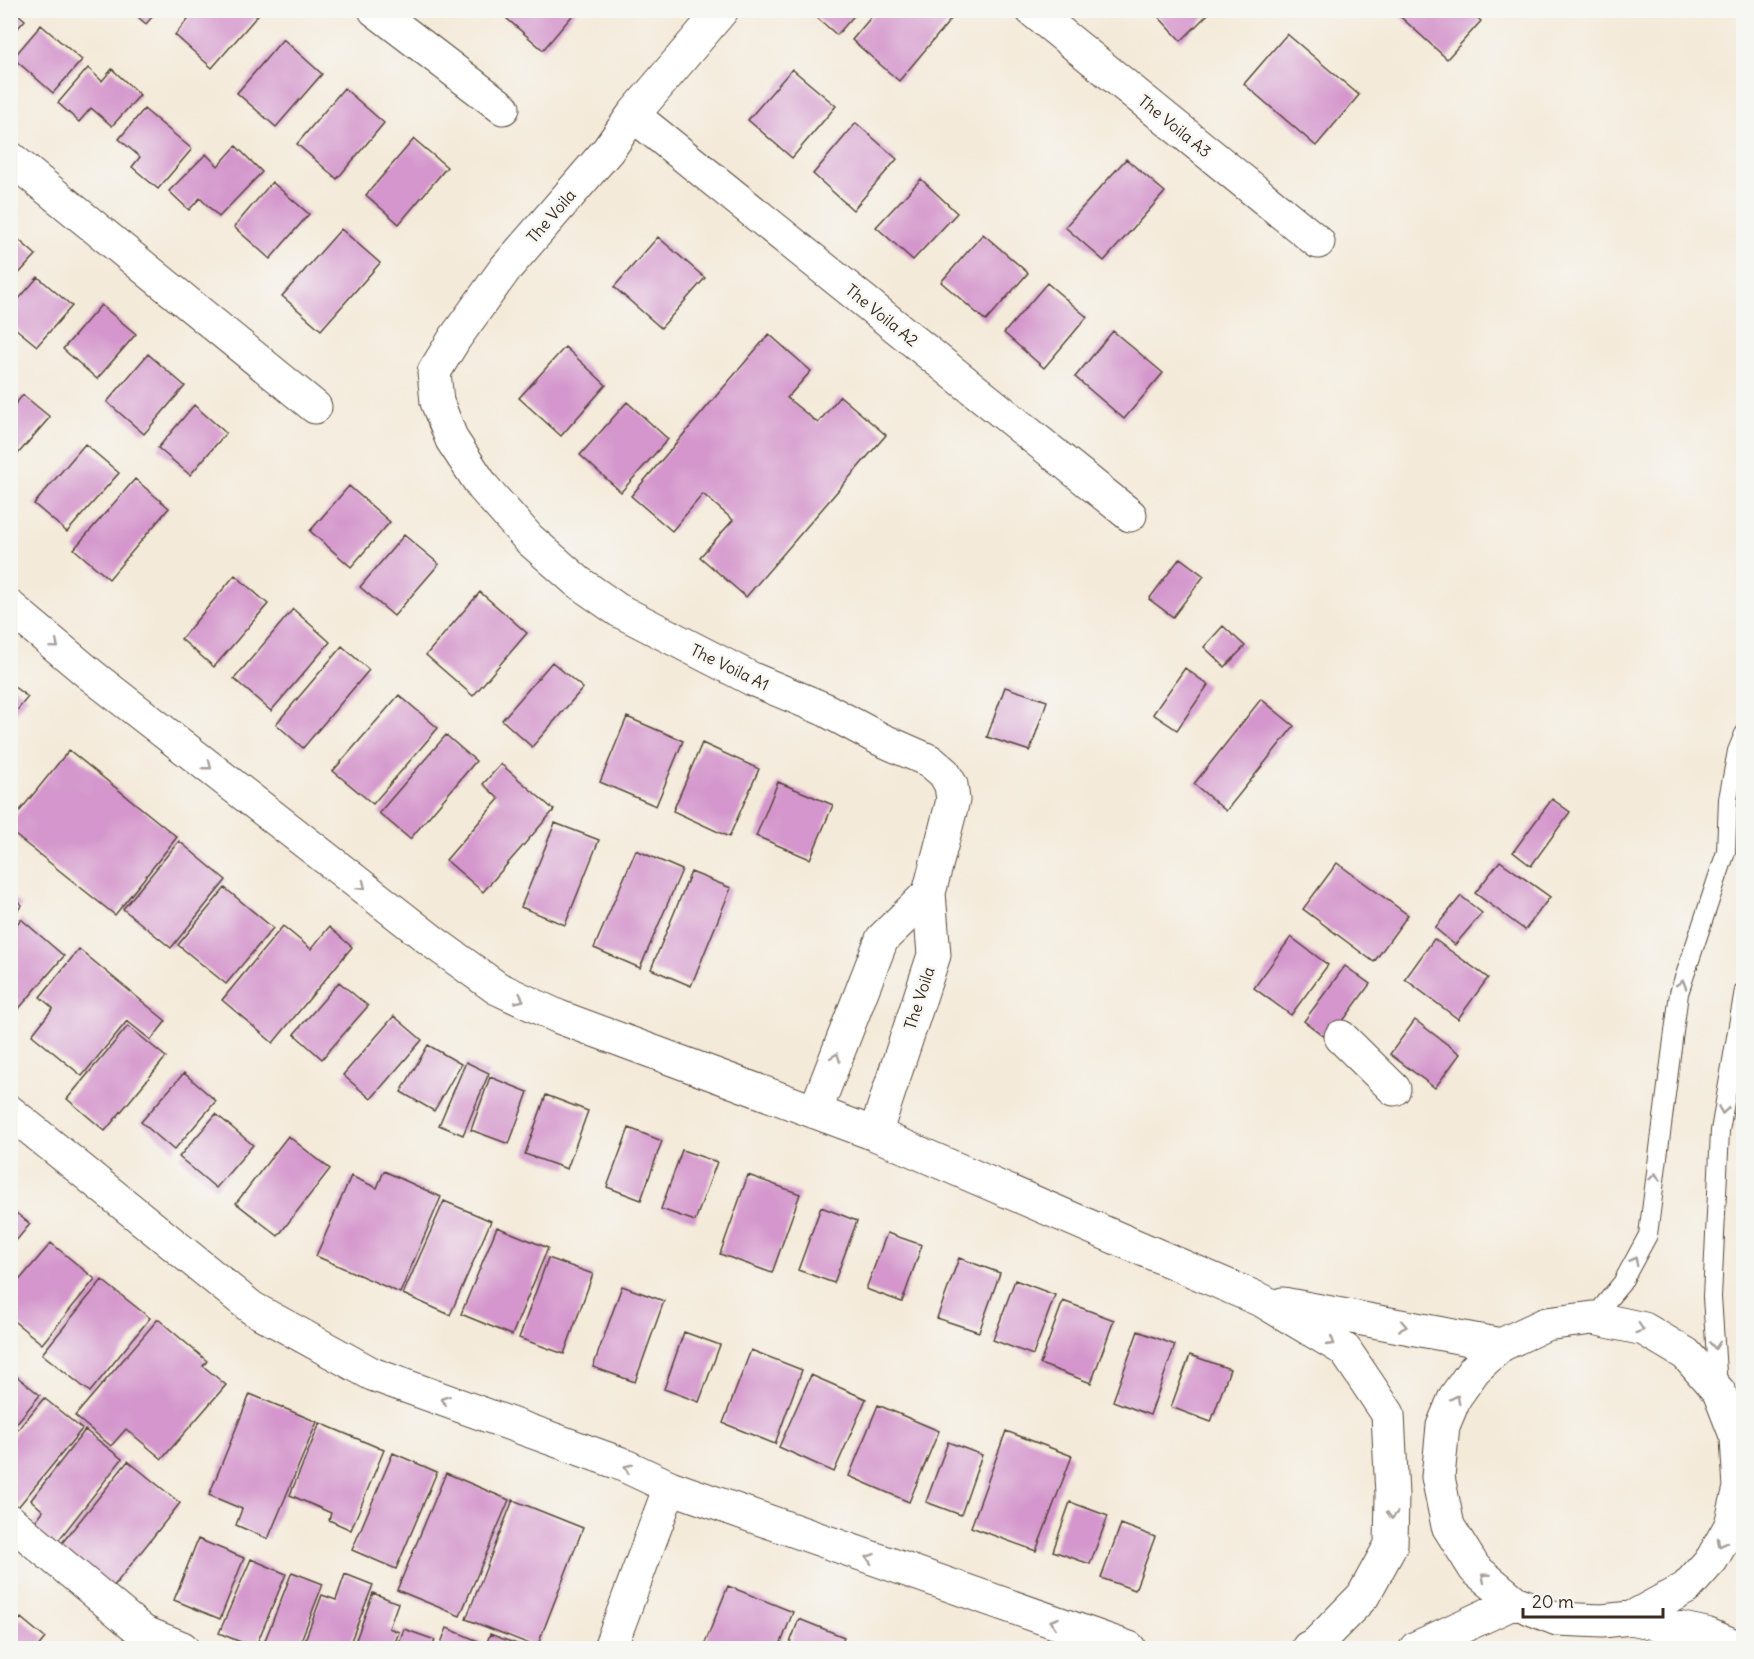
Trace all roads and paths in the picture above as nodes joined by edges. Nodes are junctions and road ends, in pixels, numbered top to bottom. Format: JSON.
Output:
{"nodes":[{"id":1,"x":375,"y":10,"type":"edge"},
{"id":2,"x":722,"y":10,"type":"edge"},
{"id":3,"x":1032,"y":10,"type":"edge"},
{"id":4,"x":502,"y":108,"type":"dead end"},
{"id":5,"x":633,"y":115,"type":"junction"},
{"id":6,"x":10,"y":158,"type":"edge"},
{"id":7,"x":1318,"y":242,"type":"dead end"},
{"id":8,"x":315,"y":407,"type":"dead end"},
{"id":9,"x":452,"y":440,"type":"joint"},
{"id":10,"x":1130,"y":515,"type":"dead end"},
{"id":11,"x":10,"y":607,"type":"edge"},
{"id":12,"x":1743,"y":734,"type":"edge"},
{"id":13,"x":929,"y":893,"type":"junction"},
{"id":14,"x":1743,"y":990,"type":"edge"},
{"id":15,"x":1341,"y":1037,"type":"dead end"},
{"id":16,"x":1394,"y":1089,"type":"dead end"},
{"id":17,"x":10,"y":1112,"type":"edge"},
{"id":18,"x":815,"y":1112,"type":"junction"},
{"id":19,"x":875,"y":1134,"type":"junction"},
{"id":20,"x":1263,"y":1301,"type":"junction"},
{"id":21,"x":1593,"y":1318,"type":"junction"},
{"id":22,"x":1501,"y":1345,"type":"junction"},
{"id":23,"x":1719,"y":1392,"type":"junction"},
{"id":24,"x":670,"y":1487,"type":"junction"},
{"id":25,"x":1742,"y":1490,"type":"edge"},
{"id":26,"x":10,"y":1521,"type":"edge"},
{"id":27,"x":1515,"y":1602,"type":"junction"},
{"id":28,"x":1631,"y":1618,"type":"junction"},
{"id":29,"x":140,"y":1640,"type":"edge"},
{"id":30,"x":182,"y":1648,"type":"edge"},
{"id":31,"x":610,"y":1648,"type":"edge"},
{"id":32,"x":1129,"y":1648,"type":"edge"},
{"id":33,"x":1308,"y":1648,"type":"edge"},
{"id":34,"x":1416,"y":1648,"type":"edge"},
{"id":35,"x":1740,"y":1648,"type":"edge"}],
"edges":[{"from":1,"to":4,"type":"street"},
{"from":2,"to":5,"type":"street","name":"The Voila"},
{"from":3,"to":7,"type":"street","name":"The Voila A3"},
{"from":5,"to":9,"type":"street","name":"The Voila"},
{"from":5,"to":10,"type":"street","name":"The Voila A2"},
{"from":6,"to":8,"type":"street"},
{"from":9,"to":13,"type":"street","name":"The Voila A1"},
{"from":11,"to":18,"type":"street","one_way":true},
{"from":21,"to":12,"type":"lane","one_way":true},
{"from":18,"to":13,"type":"street","one_way":true},
{"from":13,"to":19,"type":"street","name":"The Voila"},
{"from":14,"to":23,"type":"lane","one_way":true},
{"from":15,"to":16,"type":"street"},
{"from":24,"to":17,"type":"street","one_way":true},
{"from":18,"to":19,"type":"street"},
{"from":19,"to":20,"type":"street"},
{"from":20,"to":22,"type":"street","one_way":true},
{"from":20,"to":33,"type":"street","one_way":true},
{"from":21,"to":22,"type":"street"},
{"from":21,"to":23,"type":"street","one_way":true},
{"from":27,"to":22,"type":"street","one_way":true},
{"from":23,"to":25,"type":"street"},
{"from":24,"to":31,"type":"street"},
{"from":32,"to":24,"type":"street","one_way":true},
{"from":25,"to":28,"type":"street","one_way":true},
{"from":26,"to":29,"type":"street"},
{"from":27,"to":28,"type":"street"},
{"from":27,"to":34,"type":"street"},
{"from":28,"to":35,"type":"street"},
{"from":29,"to":30,"type":"street"}]}
